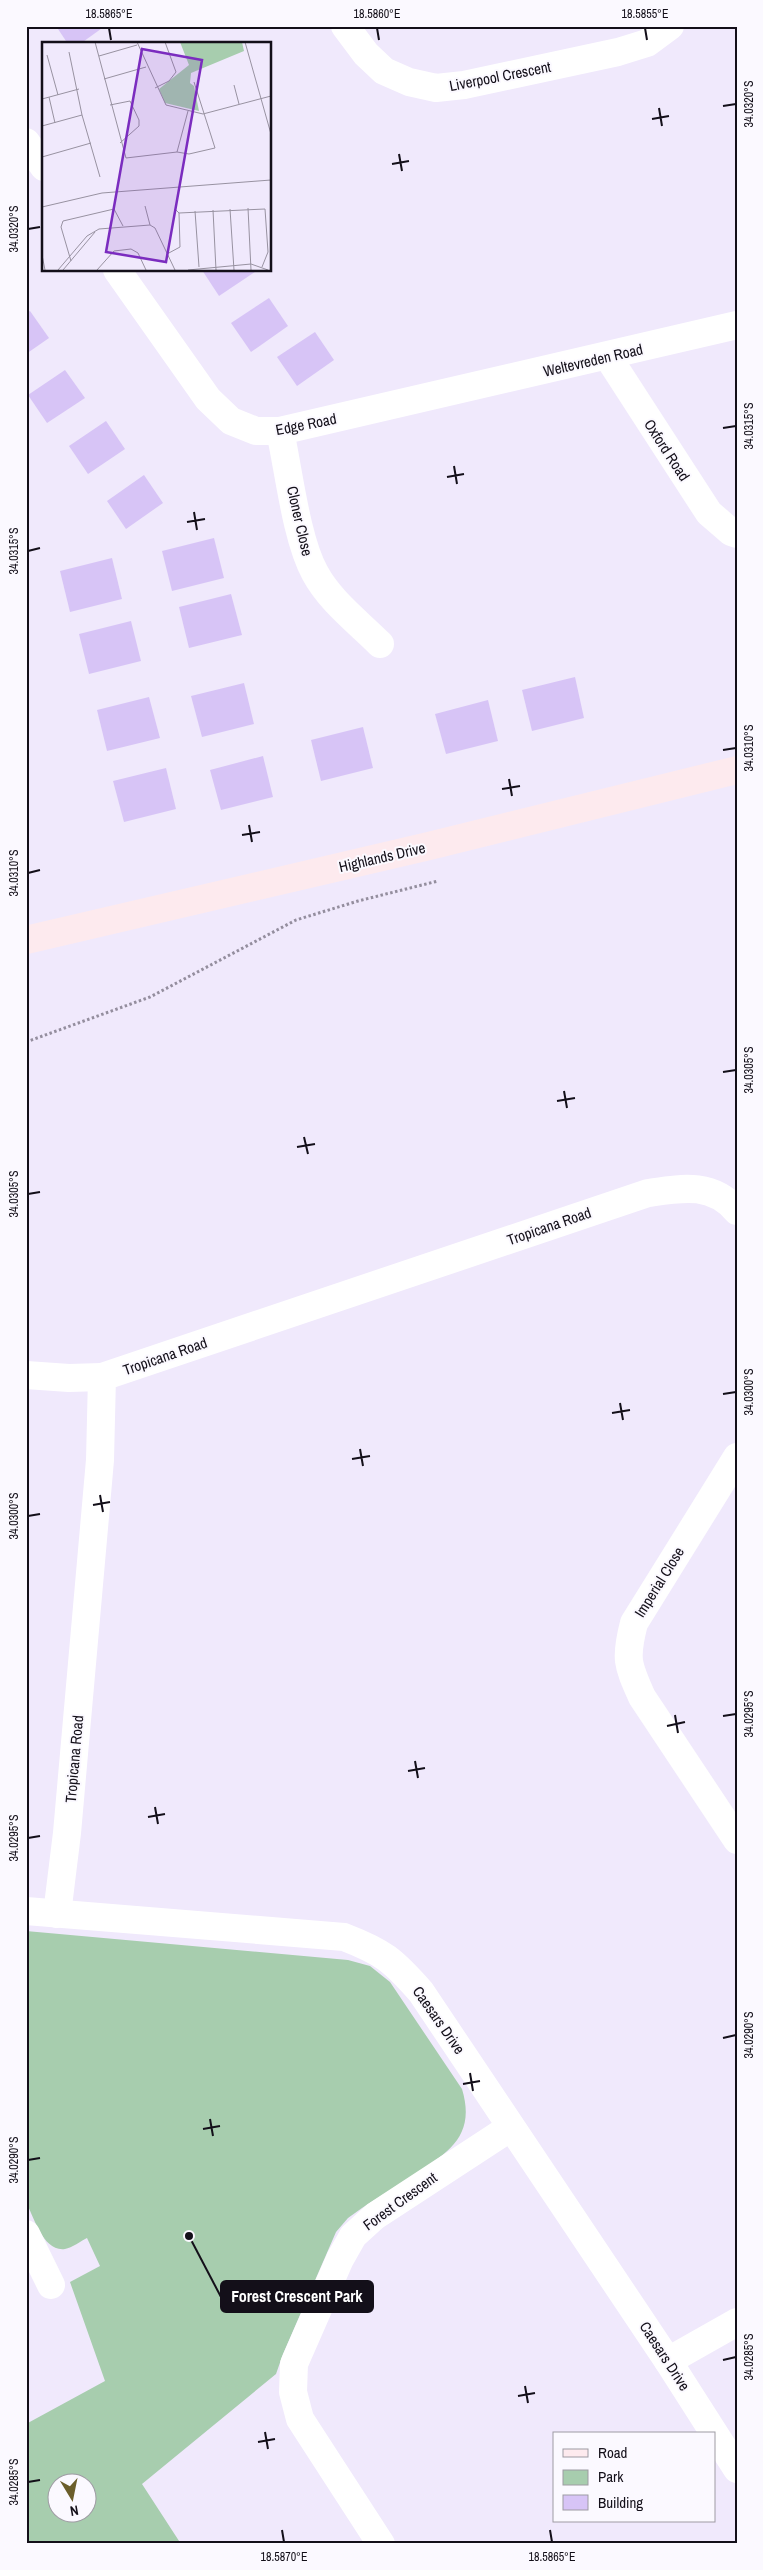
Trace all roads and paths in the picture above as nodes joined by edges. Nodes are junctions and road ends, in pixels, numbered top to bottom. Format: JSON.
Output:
{"nodes":[{"id":1,"x":346,"y":26,"type":"edge"},
{"id":2,"x":670,"y":26,"type":"edge"},
{"id":3,"x":26,"y":142,"type":"edge"},
{"id":4,"x":42,"y":164,"type":"edge"},
{"id":5,"x":117,"y":271,"type":"edge"},
{"id":6,"x":737,"y":325,"type":"edge"},
{"id":7,"x":608,"y":357,"type":"junction"},
{"id":8,"x":449,"y":392,"type":"joint"},
{"id":9,"x":280,"y":431,"type":"junction"},
{"id":10,"x":737,"y":534,"type":"edge"},
{"id":11,"x":380,"y":644,"type":"dead end"},
{"id":12,"x":737,"y":770,"type":"edge"},
{"id":13,"x":446,"y":880,"type":"dead end"},
{"id":14,"x":26,"y":940,"type":"edge"},
{"id":15,"x":26,"y":1042,"type":"edge"},
{"id":16,"x":737,"y":1211,"type":"edge"},
{"id":17,"x":26,"y":1375,"type":"edge"},
{"id":18,"x":102,"y":1377,"type":"junction"},
{"id":19,"x":737,"y":1457,"type":"edge"},
{"id":20,"x":737,"y":1840,"type":"edge"},
{"id":21,"x":26,"y":1911,"type":"edge"},
{"id":22,"x":57,"y":1914,"type":"junction"},
{"id":23,"x":511,"y":2126,"type":"junction"},
{"id":24,"x":26,"y":2234,"type":"edge"},
{"id":25,"x":51,"y":2285,"type":"dead end"},
{"id":26,"x":737,"y":2322,"type":"edge"},
{"id":27,"x":668,"y":2361,"type":"junction"},
{"id":28,"x":714,"y":2432,"type":"edge"},
{"id":29,"x":716,"y":2435,"type":"edge"},
{"id":30,"x":737,"y":2468,"type":"edge"},
{"id":31,"x":381,"y":2544,"type":"edge"}],
"edges":[{"from":1,"to":2,"type":"street","name":"Liverpool Crescent"},
{"from":3,"to":4,"type":"street"},
{"from":5,"to":9,"type":"street","name":"Edge Road"},
{"from":6,"to":7,"type":"street","name":"Weltevreden Road"},
{"from":7,"to":8,"type":"street","name":"Weltevreden Road"},
{"from":7,"to":10,"type":"street","name":"Oxford Road"},
{"from":8,"to":9,"type":"street","name":"Edge Road"},
{"from":9,"to":11,"type":"street","name":"Cloner Close"},
{"from":12,"to":14,"type":"main road","name":"Highlands Drive"},
{"from":13,"to":15,"type":"path"},
{"from":16,"to":18,"type":"street","name":"Tropicana Road"},
{"from":17,"to":18,"type":"street"},
{"from":18,"to":22,"type":"street","name":"Tropicana Road"},
{"from":19,"to":20,"type":"street","name":"Imperial Close"},
{"from":21,"to":22,"type":"street","name":"Caesars Drive"},
{"from":22,"to":23,"type":"street","name":"Caesars Drive"},
{"from":23,"to":27,"type":"street","name":"Caesars Drive"},
{"from":23,"to":31,"type":"street","name":"Forest Crescent"},
{"from":24,"to":25,"type":"street"},
{"from":26,"to":27,"type":"street"},
{"from":27,"to":28,"type":"street","name":"Caesars Drive"},
{"from":29,"to":30,"type":"street","name":"Caesars Drive"}]}
